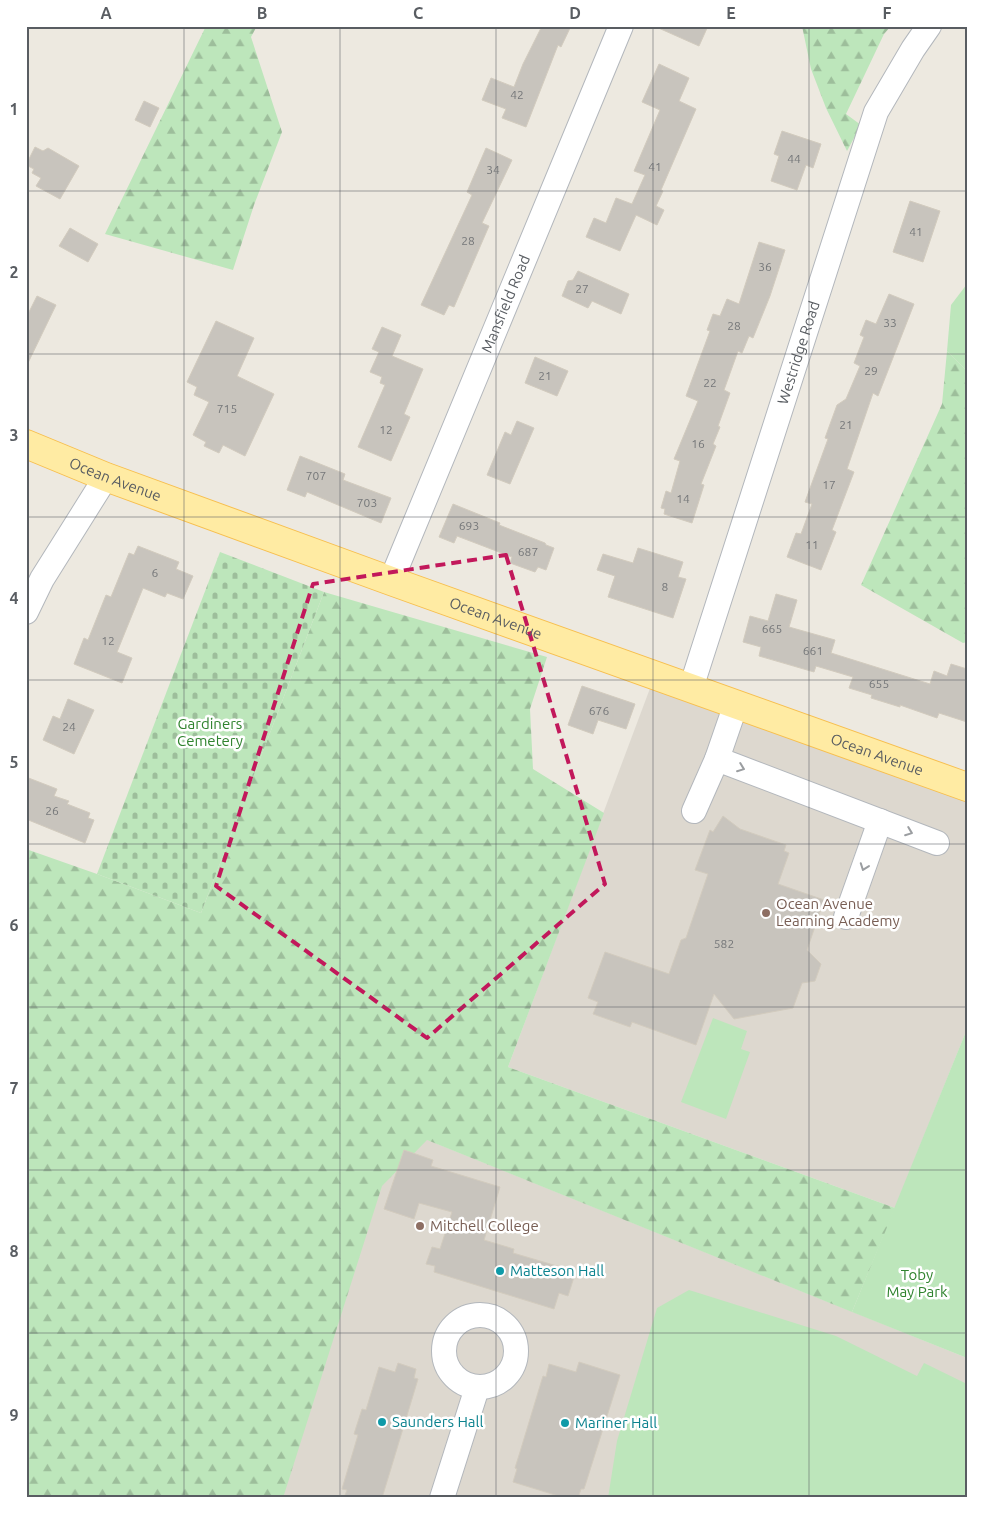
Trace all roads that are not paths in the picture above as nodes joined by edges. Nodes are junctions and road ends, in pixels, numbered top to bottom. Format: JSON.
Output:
{"nodes":[{"id":1,"x":621,"y":26,"type":"edge"},
{"id":2,"x":929,"y":26,"type":"edge"},
{"id":3,"x":26,"y":444,"type":"edge"},
{"id":4,"x":106,"y":477,"type":"junction"},
{"id":5,"x":391,"y":581,"type":"junction"},
{"id":6,"x":26,"y":612,"type":"edge"},
{"id":7,"x":691,"y":688,"type":"junction"},
{"id":8,"x":736,"y":704,"type":"junction"},
{"id":9,"x":718,"y":759,"type":"junction"},
{"id":10,"x":967,"y":787,"type":"edge"},
{"id":11,"x":694,"y":811,"type":"dead end"},
{"id":12,"x":880,"y":821,"type":"junction"},
{"id":13,"x":937,"y":843,"type":"dead end"},
{"id":14,"x":846,"y":917,"type":"dead end"},
{"id":15,"x":477,"y":1388,"type":"dead end"},
{"id":16,"x":442,"y":1498,"type":"edge"}],
"edges":[{"from":1,"to":5,"type":"street","name":"Mansfield Road"},
{"from":2,"to":7,"type":"street","name":"Westridge Road"},
{"from":3,"to":4,"type":"main road","name":"Ocean Avenue"},
{"from":4,"to":5,"type":"main road","name":"Ocean Avenue"},
{"from":4,"to":6,"type":"street"},
{"from":5,"to":7,"type":"main road","name":"Ocean Avenue"},
{"from":7,"to":8,"type":"main road","name":"Ocean Avenue"},
{"from":8,"to":9,"type":"street"},
{"from":8,"to":10,"type":"main road","name":"Ocean Avenue"},
{"from":9,"to":11,"type":"street"},
{"from":9,"to":12,"type":"street","one_way":true},
{"from":12,"to":13,"type":"street","one_way":true},
{"from":12,"to":14,"type":"street","one_way":true},
{"from":15,"to":16,"type":"street"}]}
